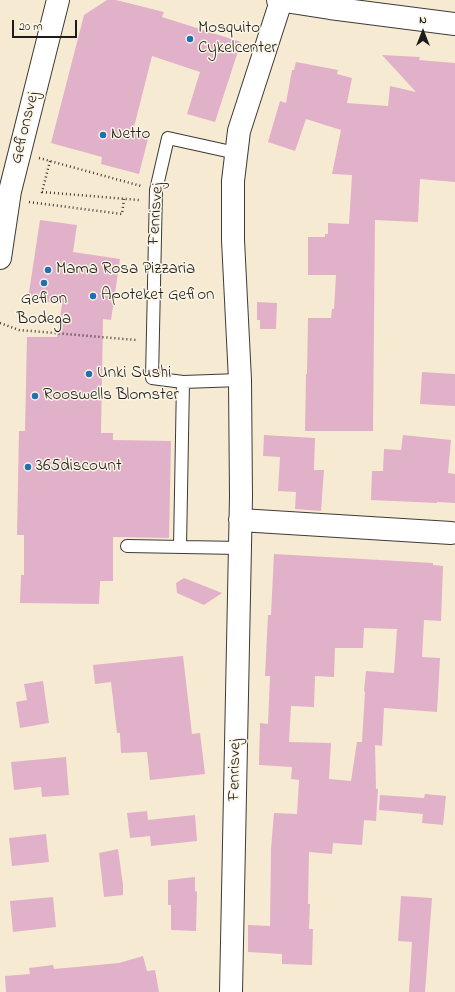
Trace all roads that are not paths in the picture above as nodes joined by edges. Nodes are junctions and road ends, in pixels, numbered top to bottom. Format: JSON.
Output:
{"nodes":[{"id":1,"x":58,"y":0,"type":"edge"},
{"id":2,"x":279,"y":0,"type":"edge"},
{"id":3,"x":455,"y":24,"type":"edge"},
{"id":4,"x":236,"y":153,"type":"junction"},
{"id":5,"x":6,"y":193,"type":"edge"},
{"id":6,"x":0,"y":258,"type":"edge"},
{"id":7,"x":240,"y":380,"type":"junction"},
{"id":8,"x":183,"y":382,"type":"junction"},
{"id":9,"x":240,"y":520,"type":"junction"},
{"id":10,"x":451,"y":533,"type":"dead end"},
{"id":11,"x":127,"y":546,"type":"dead end"},
{"id":12,"x":180,"y":547,"type":"junction"},
{"id":13,"x":240,"y":548,"type":"junction"},
{"id":14,"x":231,"y":992,"type":"edge"}],
"edges":[{"from":1,"to":5,"type":"street","name":"Gefionsvej"},
{"from":2,"to":3,"type":"street"},
{"from":2,"to":4,"type":"street","name":"Fenrisvej"},
{"from":4,"to":7,"type":"street","name":"Fenrisvej"},
{"from":4,"to":8,"type":"lane","name":"Fenrisvej"},
{"from":5,"to":6,"type":"street","name":"Gefionsvej"},
{"from":7,"to":8,"type":"lane","name":"Fenrisvej"},
{"from":7,"to":9,"type":"street","name":"Fenrisvej"},
{"from":8,"to":12,"type":"lane"},
{"from":9,"to":10,"type":"street"},
{"from":9,"to":13,"type":"street","name":"Fenrisvej"},
{"from":11,"to":12,"type":"lane"},
{"from":12,"to":13,"type":"lane"},
{"from":13,"to":14,"type":"street","name":"Fenrisvej"}]}
